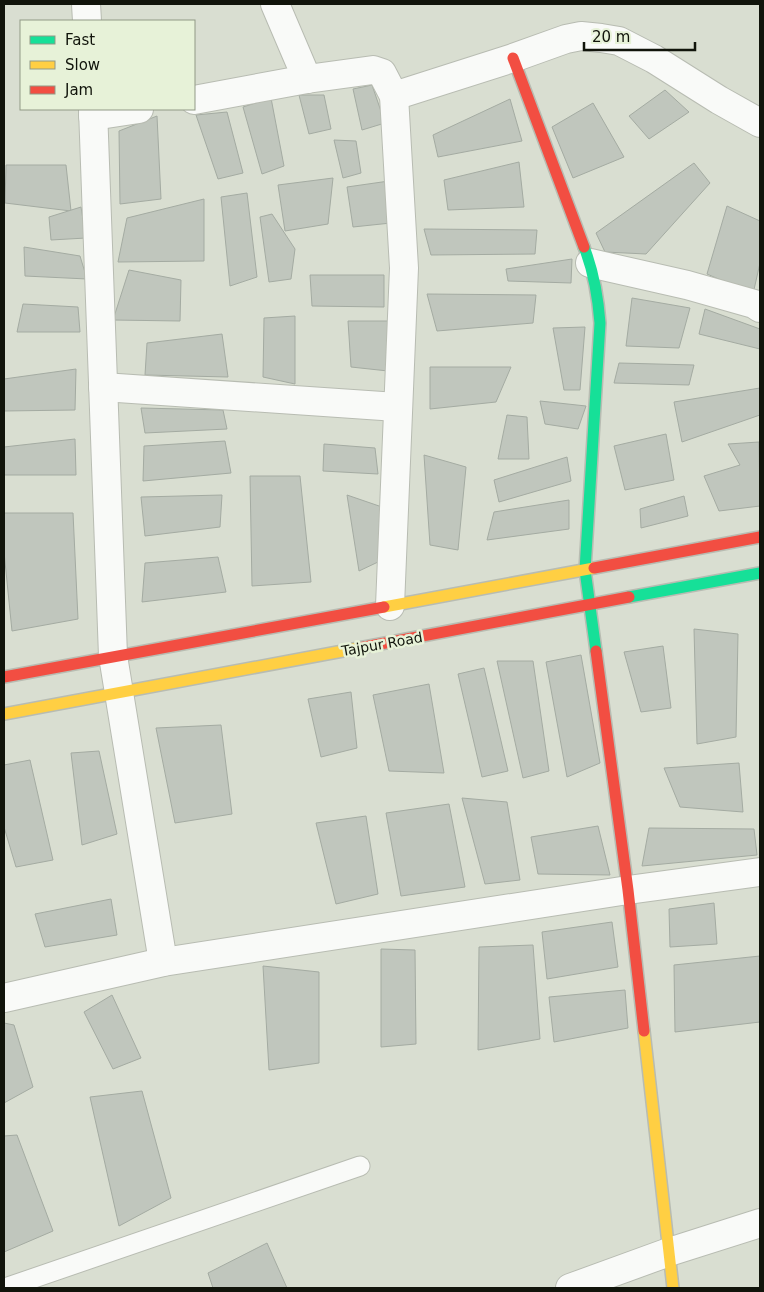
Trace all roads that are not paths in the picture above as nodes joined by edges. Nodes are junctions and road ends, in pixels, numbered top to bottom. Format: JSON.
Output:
{"nodes":[{"id":1,"x":86,"y":4,"type":"edge"},
{"id":2,"x":275,"y":4,"type":"edge"},
{"id":3,"x":87,"y":20,"type":"edge"},
{"id":4,"x":513,"y":58,"type":"junction"},
{"id":5,"x":307,"y":79,"type":"junction"},
{"id":6,"x":394,"y":96,"type":"junction"},
{"id":7,"x":195,"y":100,"type":"edge"},
{"id":8,"x":124,"y":110,"type":"edge"},
{"id":9,"x":93,"y":112,"type":"edge"},
{"id":10,"x":760,"y":123,"type":"edge"},
{"id":11,"x":590,"y":262,"type":"junction"},
{"id":12,"x":760,"y":308,"type":"edge"},
{"id":13,"x":102,"y":387,"type":"junction"},
{"id":14,"x":397,"y":407,"type":"junction"},
{"id":15,"x":760,"y":536,"type":"edge"},
{"id":16,"x":585,"y":570,"type":"junction"},
{"id":17,"x":760,"y":573,"type":"edge"},
{"id":18,"x":390,"y":606,"type":"junction"},
{"id":19,"x":590,"y":606,"type":"junction"},
{"id":20,"x":113,"y":656,"type":"junction"},
{"id":21,"x":4,"y":677,"type":"edge"},
{"id":22,"x":119,"y":692,"type":"junction"},
{"id":23,"x":4,"y":714,"type":"edge"},
{"id":24,"x":760,"y":872,"type":"edge"},
{"id":25,"x":628,"y":890,"type":"junction"},
{"id":26,"x":163,"y":962,"type":"junction"},
{"id":27,"x":4,"y":998,"type":"edge"},
{"id":28,"x":360,"y":1166,"type":"dead end"},
{"id":29,"x":760,"y":1223,"type":"edge"},
{"id":30,"x":670,"y":1264,"type":"junction"},
{"id":31,"x":5,"y":1288,"type":"edge"},
{"id":32,"x":570,"y":1288,"type":"edge"},
{"id":33,"x":673,"y":1288,"type":"edge"}],
"edges":[{"from":1,"to":3,"type":"street"},
{"from":2,"to":5,"type":"street"},
{"from":4,"to":6,"type":"street"},
{"from":4,"to":10,"type":"street"},
{"from":4,"to":11,"type":"main road"},
{"from":5,"to":6,"type":"street"},
{"from":5,"to":7,"type":"street"},
{"from":6,"to":14,"type":"street"},
{"from":8,"to":9,"type":"street"},
{"from":9,"to":13,"type":"street"},
{"from":11,"to":12,"type":"street"},
{"from":11,"to":16,"type":"main road"},
{"from":13,"to":14,"type":"street"},
{"from":13,"to":20,"type":"street"},
{"from":14,"to":18,"type":"street"},
{"from":15,"to":16,"type":"main road"},
{"from":16,"to":18,"type":"main road"},
{"from":16,"to":19,"type":"main road"},
{"from":17,"to":19,"type":"main road","name":"Tajpur Road"},
{"from":18,"to":20,"type":"main road"},
{"from":19,"to":22,"type":"main road","name":"Tajpur Road"},
{"from":19,"to":25,"type":"main road"},
{"from":20,"to":21,"type":"main road"},
{"from":20,"to":22,"type":"street"},
{"from":22,"to":23,"type":"main road","name":"Tajpur Road"},
{"from":22,"to":26,"type":"street"},
{"from":24,"to":25,"type":"street"},
{"from":25,"to":26,"type":"street"},
{"from":25,"to":30,"type":"main road"},
{"from":26,"to":27,"type":"street"},
{"from":28,"to":31,"type":"lane"},
{"from":29,"to":30,"type":"street"},
{"from":30,"to":32,"type":"street"},
{"from":30,"to":33,"type":"main road"}]}
